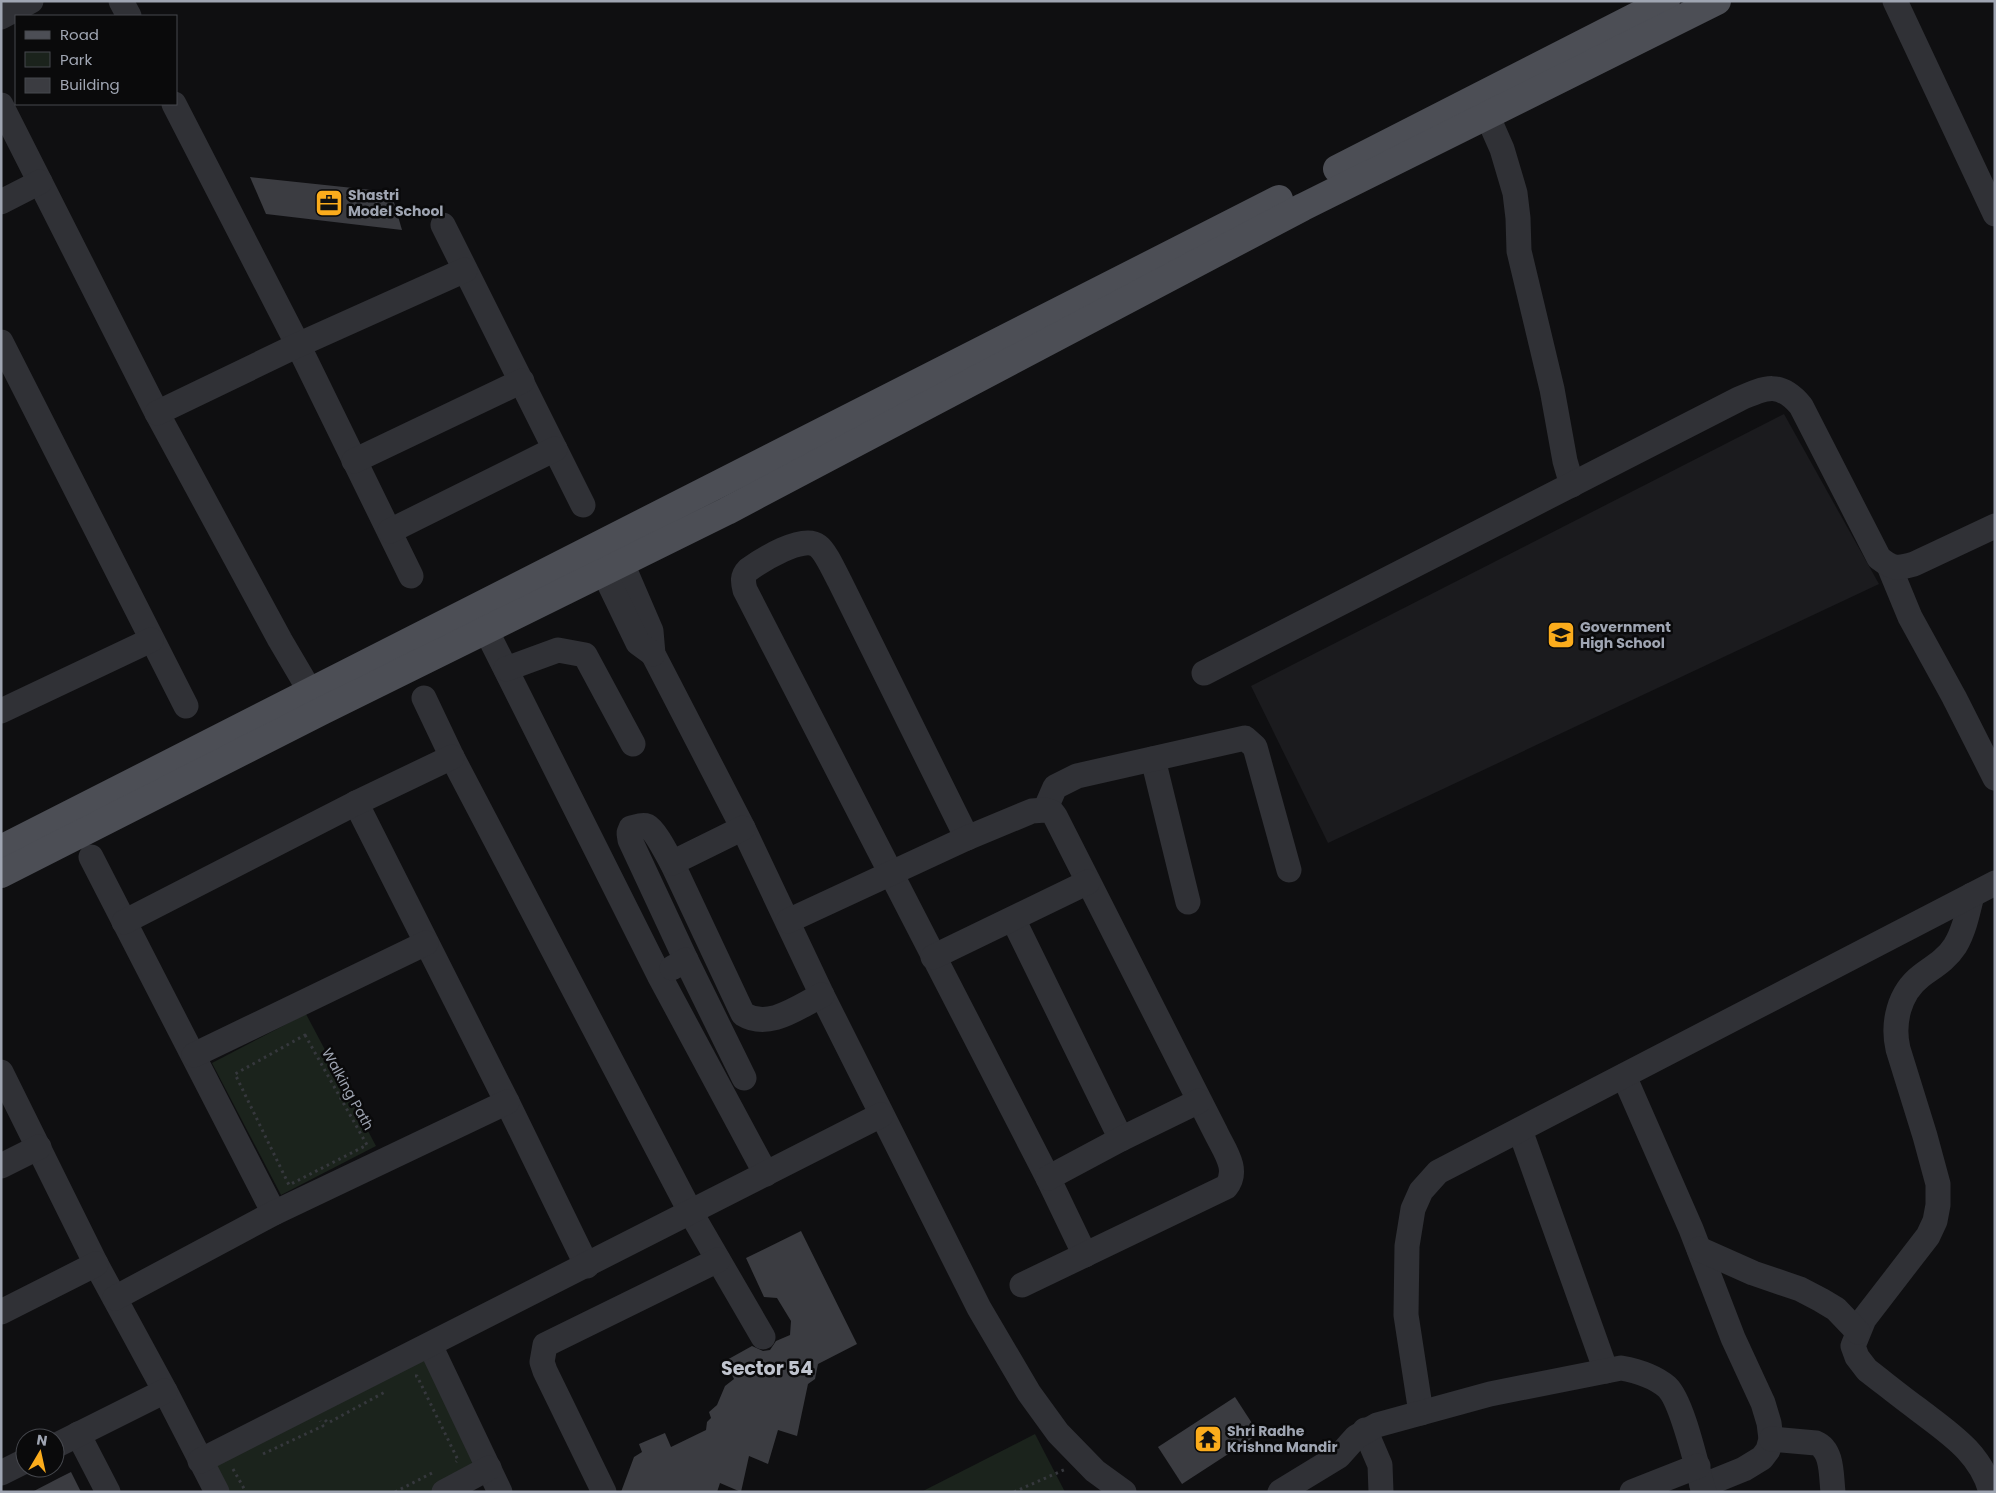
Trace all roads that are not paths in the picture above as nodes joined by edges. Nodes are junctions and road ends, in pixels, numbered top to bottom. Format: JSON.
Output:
{"nodes":[{"id":1,"x":31,"y":1,"type":"edge"},
{"id":2,"x":121,"y":1,"type":"edge"},
{"id":3,"x":1666,"y":1,"type":"edge"},
{"id":4,"x":1717,"y":1,"type":"edge"},
{"id":5,"x":1895,"y":1,"type":"edge"},
{"id":6,"x":128,"y":15,"type":"edge"},
{"id":7,"x":1,"y":17,"type":"edge"},
{"id":8,"x":1,"y":105,"type":"edge"},
{"id":9,"x":175,"y":105,"type":"edge"},
{"id":10,"x":1488,"y":115,"type":"junction"},
{"id":11,"x":40,"y":182,"type":"junction"},
{"id":12,"x":1,"y":202,"type":"edge"},
{"id":13,"x":1995,"y":214,"type":"edge"},
{"id":14,"x":443,"y":225,"type":"dead end"},
{"id":15,"x":465,"y":270,"type":"junction"},
{"id":16,"x":1,"y":342,"type":"edge"},
{"id":17,"x":298,"y":345,"type":"junction"},
{"id":18,"x":522,"y":381,"type":"junction"},
{"id":19,"x":157,"y":413,"type":"junction"},
{"id":20,"x":555,"y":449,"type":"junction"},
{"id":21,"x":354,"y":462,"type":"junction"},
{"id":22,"x":1572,"y":485,"type":"junction"},
{"id":23,"x":583,"y":505,"type":"dead end"},
{"id":24,"x":1995,"y":526,"type":"edge"},
{"id":25,"x":390,"y":532,"type":"junction"},
{"id":26,"x":602,"y":543,"type":"junction"},
{"id":27,"x":1889,"y":566,"type":"junction"},
{"id":28,"x":613,"y":568,"type":"junction"},
{"id":29,"x":411,"y":576,"type":"dead end"},
{"id":30,"x":486,"y":630,"type":"junction"},
{"id":31,"x":151,"y":640,"type":"junction"},
{"id":32,"x":506,"y":670,"type":"junction"},
{"id":33,"x":1204,"y":673,"type":"dead end"},
{"id":34,"x":424,"y":698,"type":"dead end"},
{"id":35,"x":316,"y":702,"type":"junction"},
{"id":36,"x":186,"y":706,"type":"dead end"},
{"id":37,"x":2,"y":707,"type":"edge"},
{"id":38,"x":633,"y":744,"type":"dead end"},
{"id":39,"x":452,"y":757,"type":"junction"},
{"id":40,"x":1153,"y":759,"type":"junction"},
{"id":41,"x":1995,"y":778,"type":"edge"},
{"id":42,"x":356,"y":803,"type":"junction"},
{"id":43,"x":1045,"y":810,"type":"junction"},
{"id":44,"x":743,"y":828,"type":"junction"},
{"id":45,"x":967,"y":838,"type":"junction"},
{"id":46,"x":1,"y":849,"type":"edge"},
{"id":47,"x":91,"y":857,"type":"dead end"},
{"id":48,"x":672,"y":863,"type":"junction"},
{"id":49,"x":1289,"y":870,"type":"dead end"},
{"id":50,"x":1,"y":874,"type":"edge"},
{"id":51,"x":890,"y":875,"type":"junction"},
{"id":52,"x":1088,"y":882,"type":"junction"},
{"id":53,"x":1995,"y":883,"type":"edge"},
{"id":54,"x":1972,"y":895,"type":"junction"},
{"id":55,"x":1188,"y":902,"type":"dead end"},
{"id":56,"x":1013,"y":919,"type":"junction"},
{"id":57,"x":788,"y":921,"type":"junction"},
{"id":58,"x":124,"y":922,"type":"junction"},
{"id":59,"x":426,"y":943,"type":"junction"},
{"id":60,"x":933,"y":957,"type":"junction"},
{"id":61,"x":686,"y":960,"type":"junction"},
{"id":62,"x":660,"y":975,"type":"junction"},
{"id":63,"x":822,"y":995,"type":"junction"},
{"id":64,"x":194,"y":1055,"type":"junction"},
{"id":65,"x":1,"y":1072,"type":"edge"},
{"id":66,"x":1624,"y":1076,"type":"junction"},
{"id":67,"x":744,"y":1078,"type":"dead end"},
{"id":68,"x":1200,"y":1101,"type":"junction"},
{"id":69,"x":507,"y":1102,"type":"junction"},
{"id":70,"x":881,"y":1115,"type":"junction"},
{"id":71,"x":1520,"y":1130,"type":"junction"},
{"id":72,"x":1121,"y":1139,"type":"junction"},
{"id":73,"x":39,"y":1147,"type":"junction"},
{"id":74,"x":1,"y":1166,"type":"edge"},
{"id":75,"x":766,"y":1174,"type":"junction"},
{"id":76,"x":1048,"y":1178,"type":"junction"},
{"id":77,"x":274,"y":1213,"type":"junction"},
{"id":78,"x":691,"y":1213,"type":"junction"},
{"id":79,"x":1699,"y":1249,"type":"junction"},
{"id":80,"x":1085,"y":1255,"type":"junction"},
{"id":81,"x":718,"y":1260,"type":"junction"},
{"id":82,"x":96,"y":1264,"type":"junction"},
{"id":83,"x":587,"y":1266,"type":"junction"},
{"id":84,"x":1022,"y":1285,"type":"dead end"},
{"id":85,"x":115,"y":1298,"type":"junction"},
{"id":86,"x":1,"y":1312,"type":"edge"},
{"id":87,"x":1858,"y":1332,"type":"junction"},
{"id":88,"x":763,"y":1337,"type":"dead end"},
{"id":89,"x":430,"y":1345,"type":"junction"},
{"id":90,"x":1606,"y":1371,"type":"junction"},
{"id":91,"x":165,"y":1390,"type":"junction"},
{"id":92,"x":1421,"y":1414,"type":"junction"},
{"id":93,"x":1365,"y":1430,"type":"junction"},
{"id":94,"x":78,"y":1434,"type":"junction"},
{"id":95,"x":1771,"y":1439,"type":"junction"},
{"id":96,"x":65,"y":1441,"type":"edge"},
{"id":97,"x":200,"y":1461,"type":"junction"},
{"id":98,"x":15,"y":1466,"type":"edge"},
{"id":99,"x":489,"y":1468,"type":"junction"},
{"id":100,"x":1,"y":1474,"type":"edge"},
{"id":101,"x":443,"y":1480,"type":"edge"},
{"id":102,"x":1701,"y":1481,"type":"edge"},
{"id":103,"x":108,"y":1492,"type":"edge"},
{"id":104,"x":217,"y":1492,"type":"edge"},
{"id":105,"x":500,"y":1492,"type":"edge"},
{"id":106,"x":604,"y":1492,"type":"edge"},
{"id":107,"x":1124,"y":1492,"type":"edge"},
{"id":108,"x":1280,"y":1492,"type":"edge"},
{"id":109,"x":1381,"y":1492,"type":"edge"},
{"id":110,"x":1632,"y":1492,"type":"edge"},
{"id":111,"x":1833,"y":1492,"type":"edge"},
{"id":112,"x":1991,"y":1492,"type":"edge"}],
"edges":[{"from":1,"to":7,"type":"street"},
{"from":2,"to":6,"type":"street"},
{"from":3,"to":26,"type":"main road"},
{"from":4,"to":10,"type":"main road"},
{"from":5,"to":13,"type":"street"},
{"from":8,"to":11,"type":"street"},
{"from":9,"to":17,"type":"street"},
{"from":10,"to":22,"type":"street"},
{"from":10,"to":28,"type":"main road"},
{"from":11,"to":12,"type":"street"},
{"from":11,"to":19,"type":"street"},
{"from":14,"to":15,"type":"street"},
{"from":15,"to":17,"type":"street"},
{"from":15,"to":18,"type":"street"},
{"from":16,"to":31,"type":"street"},
{"from":17,"to":19,"type":"street"},
{"from":17,"to":21,"type":"street"},
{"from":18,"to":20,"type":"street"},
{"from":18,"to":21,"type":"street"},
{"from":19,"to":35,"type":"street"},
{"from":20,"to":23,"type":"street"},
{"from":20,"to":25,"type":"street"},
{"from":21,"to":25,"type":"street"},
{"from":22,"to":27,"type":"street"},
{"from":22,"to":33,"type":"street"},
{"from":24,"to":27,"type":"street"},
{"from":25,"to":29,"type":"street"},
{"from":26,"to":28,"type":"street"},
{"from":26,"to":35,"type":"main road"},
{"from":27,"to":41,"type":"street"},
{"from":28,"to":30,"type":"main road"},
{"from":28,"to":44,"type":"street"},
{"from":30,"to":32,"type":"street"},
{"from":30,"to":35,"type":"main road"},
{"from":31,"to":36,"type":"street"},
{"from":31,"to":37,"type":"street"},
{"from":32,"to":38,"type":"street"},
{"from":32,"to":62,"type":"street"},
{"from":34,"to":39,"type":"street"},
{"from":35,"to":46,"type":"main road"},
{"from":35,"to":50,"type":"main road"},
{"from":39,"to":42,"type":"street"},
{"from":39,"to":78,"type":"street"},
{"from":40,"to":43,"type":"street"},
{"from":40,"to":49,"type":"street"},
{"from":40,"to":55,"type":"street"},
{"from":42,"to":58,"type":"street"},
{"from":42,"to":59,"type":"street"},
{"from":43,"to":45,"type":"street"},
{"from":43,"to":52,"type":"street"},
{"from":44,"to":48,"type":"street"},
{"from":44,"to":57,"type":"street"},
{"from":45,"to":51,"type":"street"},
{"from":45,"to":51,"type":"street"},
{"from":47,"to":58,"type":"street"},
{"from":48,"to":61,"type":"street"},
{"from":48,"to":63,"type":"street"},
{"from":51,"to":57,"type":"street"},
{"from":51,"to":60,"type":"street"},
{"from":52,"to":56,"type":"street"},
{"from":52,"to":68,"type":"street"},
{"from":53,"to":54,"type":"street"},
{"from":54,"to":66,"type":"street"},
{"from":54,"to":87,"type":"street"},
{"from":56,"to":60,"type":"street"},
{"from":56,"to":72,"type":"street"},
{"from":57,"to":63,"type":"street"},
{"from":58,"to":64,"type":"street"},
{"from":59,"to":64,"type":"street"},
{"from":59,"to":69,"type":"street"},
{"from":60,"to":76,"type":"street"},
{"from":61,"to":62,"type":"street"},
{"from":61,"to":67,"type":"street"},
{"from":62,"to":75,"type":"street"},
{"from":63,"to":70,"type":"street"},
{"from":64,"to":77,"type":"street"},
{"from":65,"to":73,"type":"street"},
{"from":66,"to":71,"type":"street"},
{"from":66,"to":79,"type":"street"},
{"from":68,"to":72,"type":"street"},
{"from":68,"to":80,"type":"street"},
{"from":69,"to":77,"type":"street"},
{"from":69,"to":83,"type":"street"},
{"from":70,"to":75,"type":"street"},
{"from":70,"to":107,"type":"street"},
{"from":71,"to":90,"type":"street"},
{"from":71,"to":92,"type":"street"},
{"from":72,"to":76,"type":"street"},
{"from":73,"to":74,"type":"street"},
{"from":73,"to":82,"type":"street"},
{"from":75,"to":78,"type":"street"},
{"from":76,"to":80,"type":"street"},
{"from":77,"to":85,"type":"street"},
{"from":78,"to":81,"type":"street"},
{"from":78,"to":83,"type":"street"},
{"from":79,"to":87,"type":"street"},
{"from":79,"to":95,"type":"street"},
{"from":80,"to":84,"type":"street"},
{"from":81,"to":88,"type":"street"},
{"from":81,"to":106,"type":"street"},
{"from":82,"to":85,"type":"street"},
{"from":82,"to":86,"type":"street"},
{"from":83,"to":89,"type":"street"},
{"from":85,"to":91,"type":"street"},
{"from":87,"to":112,"type":"street"},
{"from":89,"to":97,"type":"street"},
{"from":89,"to":99,"type":"street"},
{"from":90,"to":92,"type":"street"},
{"from":90,"to":102,"type":"street"},
{"from":91,"to":94,"type":"street"},
{"from":91,"to":97,"type":"street"},
{"from":92,"to":93,"type":"street"},
{"from":93,"to":108,"type":"street"},
{"from":93,"to":109,"type":"street"},
{"from":94,"to":96,"type":"street"},
{"from":94,"to":103,"type":"street"},
{"from":95,"to":102,"type":"street"},
{"from":95,"to":111,"type":"street"},
{"from":97,"to":104,"type":"street"},
{"from":98,"to":100,"type":"street"},
{"from":99,"to":101,"type":"street"},
{"from":99,"to":105,"type":"street"},
{"from":102,"to":110,"type":"street"}]}
